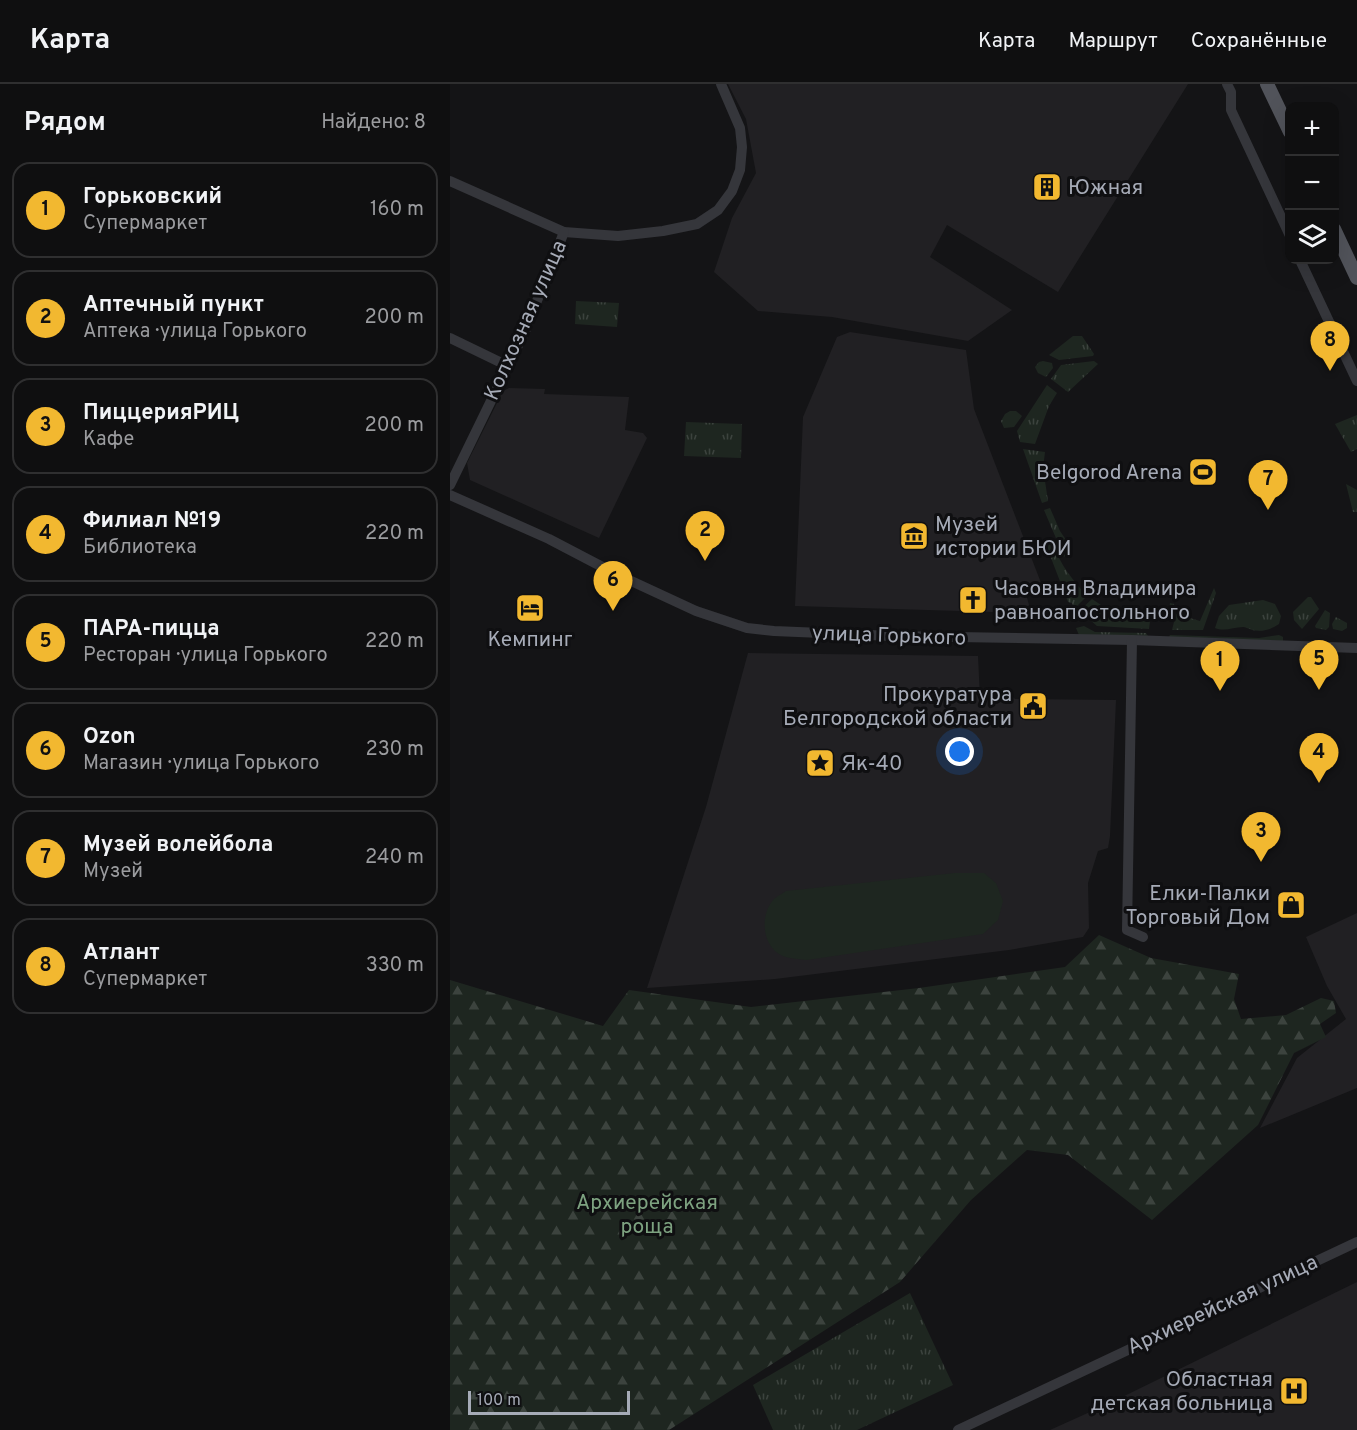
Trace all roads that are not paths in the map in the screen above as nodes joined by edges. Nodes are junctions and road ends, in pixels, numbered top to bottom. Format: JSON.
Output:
{"nodes":[{"id":1,"x":721,"y":84,"type":"edge"},
{"id":2,"x":1227,"y":84,"type":"edge"},
{"id":3,"x":1267,"y":84,"type":"edge"},
{"id":4,"x":1285,"y":122,"type":"edge"},
{"id":5,"x":450,"y":181,"type":"edge"},
{"id":6,"x":1285,"y":225,"type":"edge"},
{"id":7,"x":564,"y":232,"type":"junction"},
{"id":8,"x":1339,"y":235,"type":"edge"},
{"id":9,"x":1339,"y":239,"type":"edge"},
{"id":10,"x":1357,"y":260,"type":"edge"},
{"id":11,"x":1302,"y":264,"type":"edge"},
{"id":12,"x":1357,"y":278,"type":"edge"},
{"id":13,"x":450,"y":338,"type":"edge"},
{"id":14,"x":508,"y":366,"type":"junction"},
{"id":15,"x":1357,"y":381,"type":"edge"},
{"id":16,"x":450,"y":485,"type":"edge"},
{"id":17,"x":450,"y":495,"type":"edge"},
{"id":18,"x":1132,"y":640,"type":"junction"},
{"id":19,"x":1357,"y":648,"type":"edge"},
{"id":20,"x":1143,"y":937,"type":"dead end"},
{"id":21,"x":1357,"y":1242,"type":"edge"},
{"id":22,"x":958,"y":1430,"type":"edge"}],
"edges":[{"from":1,"to":7,"type":"street","name":"Колхозная улица"},
{"from":2,"to":6,"type":"street"},
{"from":3,"to":4,"type":"main road"},
{"from":5,"to":7,"type":"street"},
{"from":7,"to":14,"type":"street","name":"Колхозная улица"},
{"from":8,"to":10,"type":"main road"},
{"from":9,"to":12,"type":"main road"},
{"from":11,"to":15,"type":"street"},
{"from":13,"to":14,"type":"street"},
{"from":14,"to":16,"type":"street","name":"Колхозная улица"},
{"from":17,"to":18,"type":"street","name":"улица Горького"},
{"from":18,"to":19,"type":"street","name":"улица Горького"},
{"from":18,"to":20,"type":"street"},
{"from":21,"to":22,"type":"street","name":"Архиерейская улица"}]}
